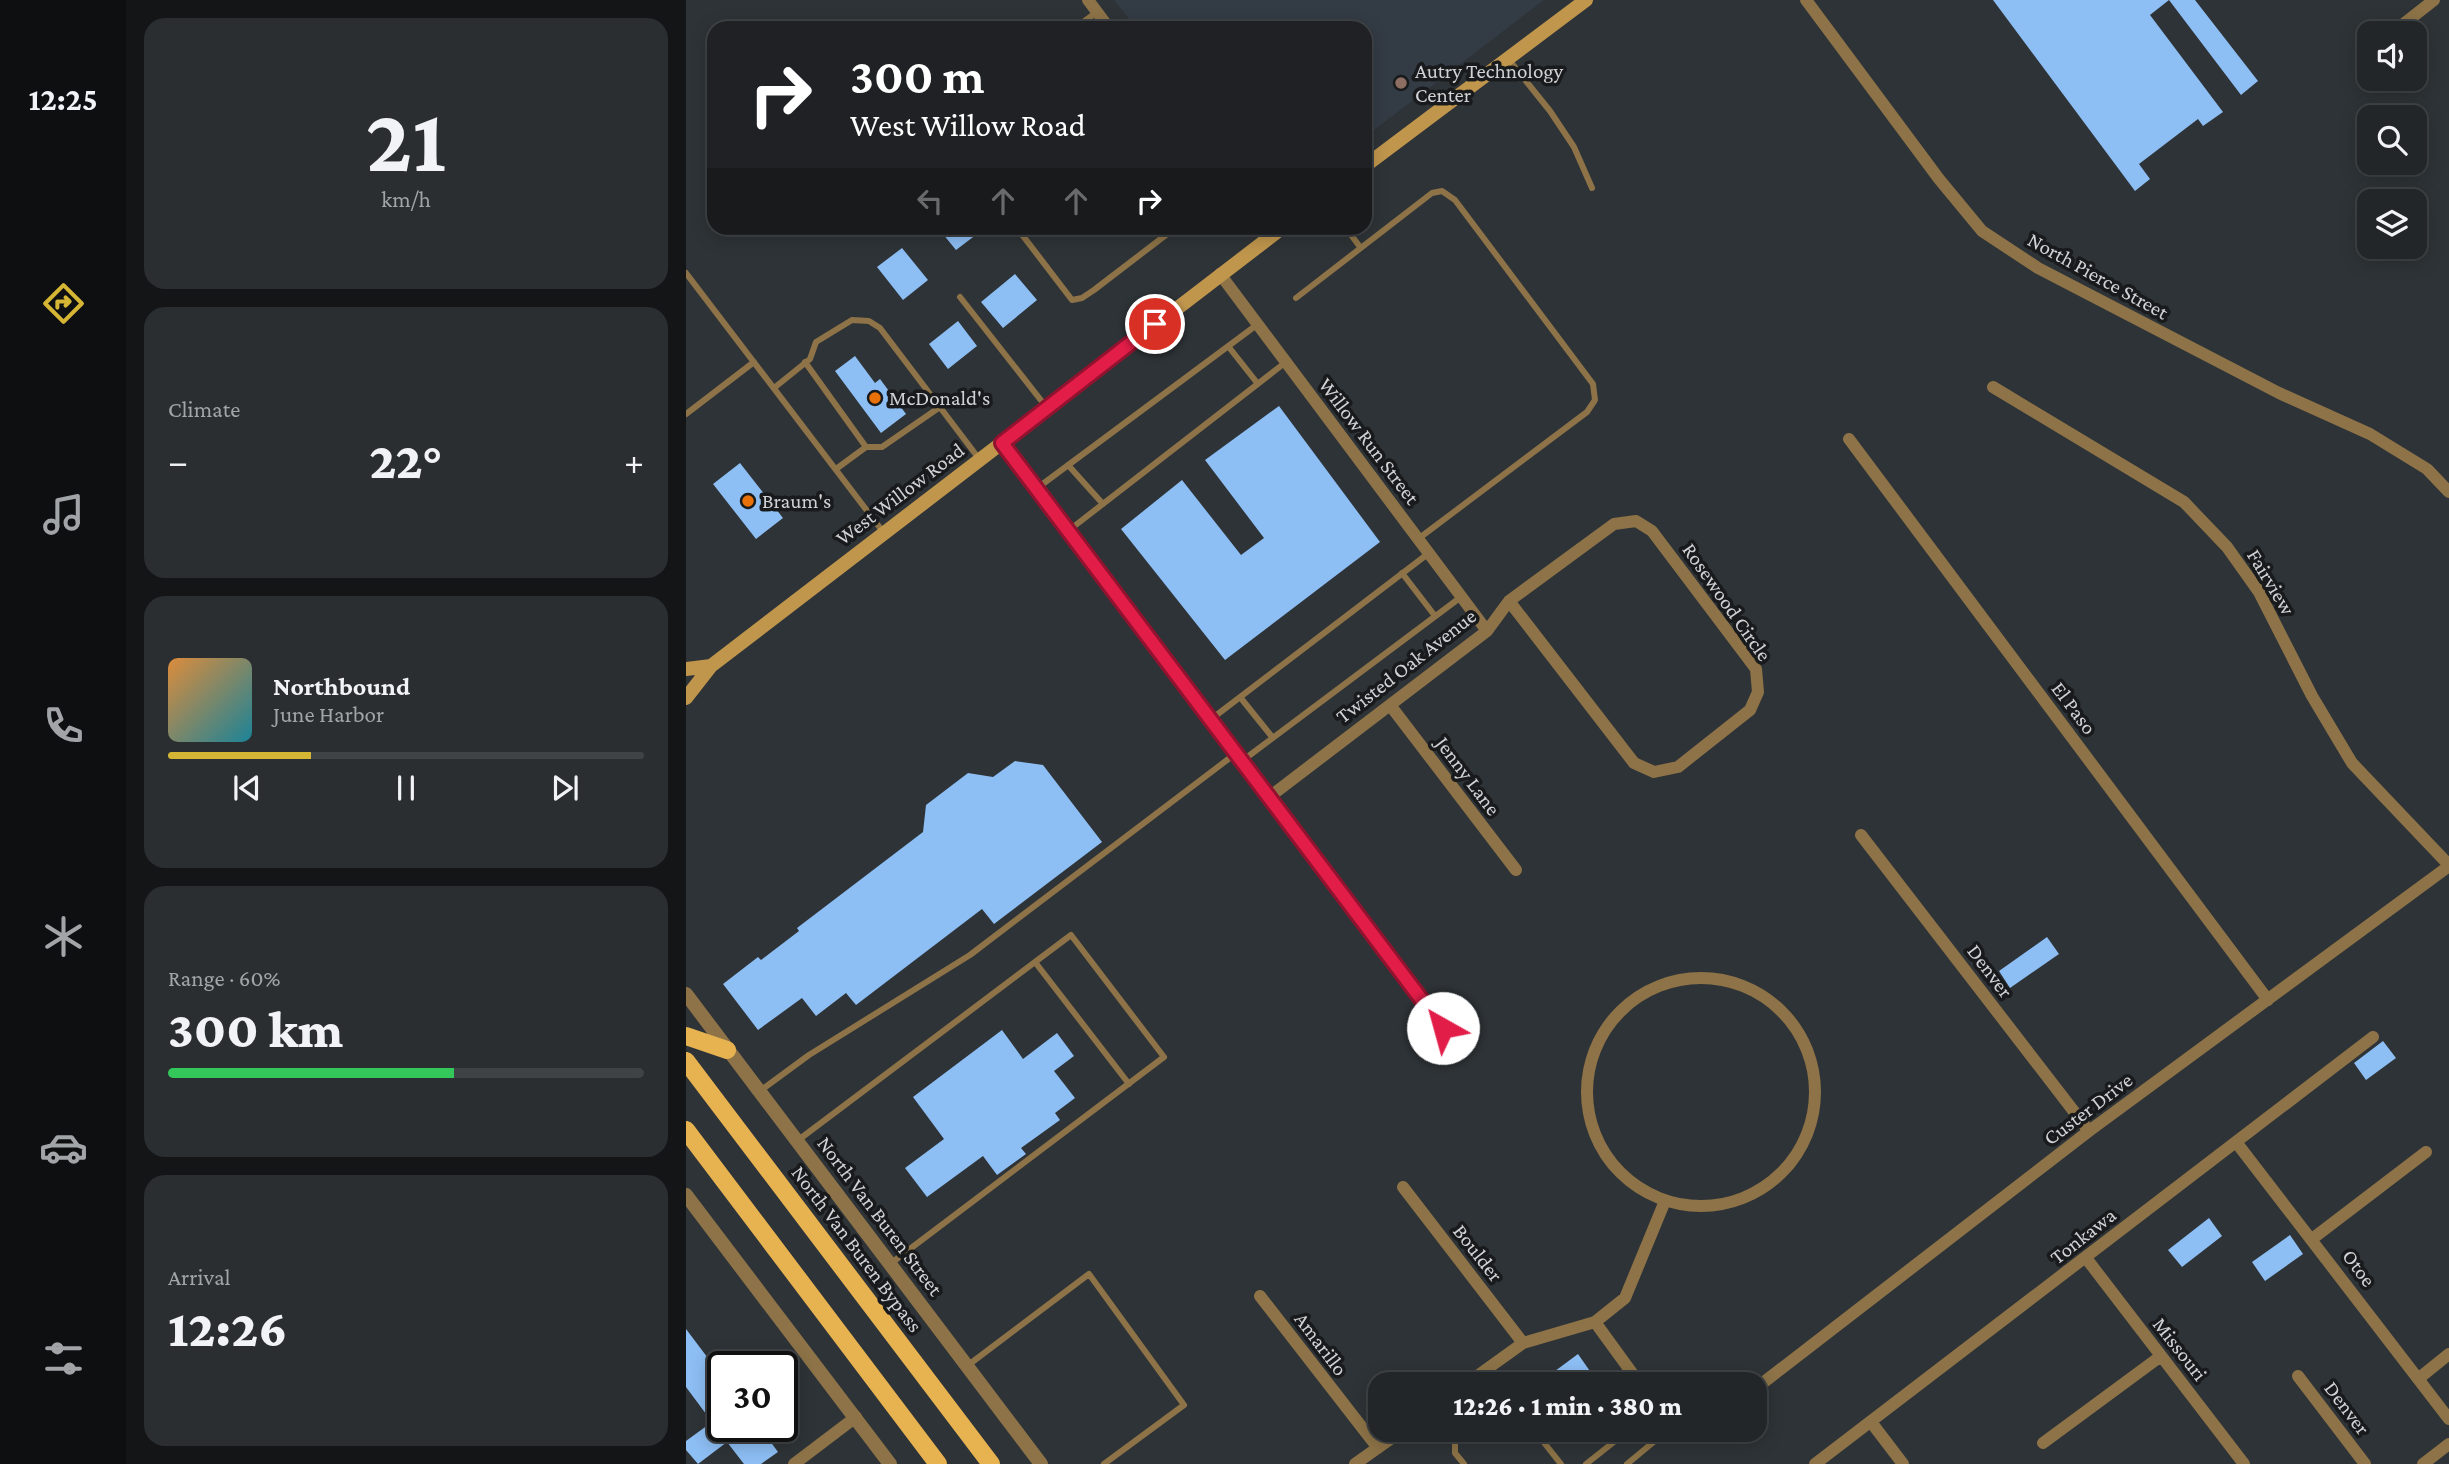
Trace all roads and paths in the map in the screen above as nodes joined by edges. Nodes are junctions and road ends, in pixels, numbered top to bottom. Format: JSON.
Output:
{"nodes":[{"id":1,"x":1088,"y":0,"type":"edge"},
{"id":2,"x":1586,"y":0,"type":"edge"},
{"id":3,"x":1806,"y":0,"type":"edge"},
{"id":4,"x":2434,"y":0,"type":"edge"},
{"id":5,"x":1097,"y":12,"type":"junction"},
{"id":6,"x":1085,"y":21,"type":"edge"},
{"id":7,"x":1104,"y":21,"type":"edge"},
{"id":8,"x":2407,"y":21,"type":"edge"},
{"id":9,"x":1508,"y":59,"type":"junction"},
{"id":10,"x":1372,"y":161,"type":"edge"},
{"id":11,"x":1592,"y":188,"type":"dead end"},
{"id":12,"x":1022,"y":235,"type":"edge"},
{"id":13,"x":1166,"y":235,"type":"edge"},
{"id":14,"x":1263,"y":235,"type":"edge"},
{"id":15,"x":1351,"y":235,"type":"edge"},
{"id":16,"x":1360,"y":247,"type":"junction"},
{"id":17,"x":686,"y":273,"type":"edge"},
{"id":18,"x":1220,"y":274,"type":"junction"},
{"id":19,"x":960,"y":297,"type":"dead end"},
{"id":20,"x":1296,"y":298,"type":"dead end"},
{"id":21,"x":1258,"y":324,"type":"junction"},
{"id":22,"x":1228,"y":346,"type":"junction"},
{"id":23,"x":754,"y":362,"type":"junction"},
{"id":24,"x":805,"y":362,"type":"junction"},
{"id":25,"x":1286,"y":362,"type":"junction"},
{"id":26,"x":1258,"y":384,"type":"junction"},
{"id":27,"x":1993,"y":387,"type":"dead end"},
{"id":28,"x":774,"y":388,"type":"junction"},
{"id":29,"x":940,"y":407,"type":"junction"},
{"id":30,"x":1047,"y":408,"type":"junction"},
{"id":31,"x":686,"y":414,"type":"edge"},
{"id":32,"x":1849,"y":439,"type":"dead end"},
{"id":33,"x":1002,"y":443,"type":"junction"},
{"id":34,"x":866,"y":447,"type":"junction"},
{"id":35,"x":980,"y":460,"type":"junction"},
{"id":36,"x":1068,"y":465,"type":"junction"},
{"id":37,"x":836,"y":469,"type":"junction"},
{"id":38,"x":1036,"y":489,"type":"junction"},
{"id":39,"x":2449,"y":492,"type":"edge"},
{"id":40,"x":1103,"y":504,"type":"junction"},
{"id":41,"x":1636,"y":521,"type":"joint"},
{"id":42,"x":1068,"y":531,"type":"junction"},
{"id":43,"x":884,"y":533,"type":"junction"},
{"id":44,"x":1418,"y":539,"type":"junction"},
{"id":45,"x":1429,"y":553,"type":"junction"},
{"id":46,"x":1402,"y":573,"type":"junction"},
{"id":47,"x":1461,"y":597,"type":"junction"},
{"id":48,"x":1509,"y":601,"type":"junction"},
{"id":49,"x":1435,"y":616,"type":"junction"},
{"id":50,"x":1487,"y":631,"type":"junction"},
{"id":51,"x":711,"y":666,"type":"junction"},
{"id":52,"x":686,"y":669,"type":"edge"},
{"id":53,"x":1240,"y":697,"type":"junction"},
{"id":54,"x":686,"y":698,"type":"edge"},
{"id":55,"x":1390,"y":705,"type":"junction"},
{"id":56,"x":1210,"y":720,"type":"junction"},
{"id":57,"x":1273,"y":738,"type":"junction"},
{"id":58,"x":1238,"y":758,"type":"junction"},
{"id":59,"x":1268,"y":798,"type":"junction"},
{"id":60,"x":1861,"y":835,"type":"dead end"},
{"id":61,"x":2449,"y":866,"type":"edge"},
{"id":62,"x":1516,"y":870,"type":"dead end"},
{"id":63,"x":1035,"y":962,"type":"junction"},
{"id":64,"x":686,"y":994,"type":"edge"},
{"id":65,"x":2268,"y":1000,"type":"junction"},
{"id":66,"x":1443,"y":1028,"type":"dead end"},
{"id":67,"x":686,"y":1036,"type":"edge"},
{"id":68,"x":2373,"y":1037,"type":"dead end"},
{"id":69,"x":726,"y":1049,"type":"junction"},
{"id":70,"x":686,"y":1060,"type":"edge"},
{"id":71,"x":1129,"y":1084,"type":"junction"},
{"id":72,"x":760,"y":1091,"type":"junction"},
{"id":73,"x":686,"y":1130,"type":"edge"},
{"id":74,"x":2089,"y":1131,"type":"junction"},
{"id":75,"x":797,"y":1141,"type":"junction"},
{"id":76,"x":2236,"y":1142,"type":"junction"},
{"id":77,"x":2426,"y":1152,"type":"dead end"},
{"id":78,"x":1403,"y":1186,"type":"dead end"},
{"id":79,"x":686,"y":1195,"type":"edge"},
{"id":80,"x":1665,"y":1201,"type":"junction"},
{"id":81,"x":2312,"y":1239,"type":"junction"},
{"id":82,"x":2086,"y":1258,"type":"junction"},
{"id":83,"x":890,"y":1264,"type":"junction"},
{"id":84,"x":1260,"y":1296,"type":"dead end"},
{"id":85,"x":1595,"y":1322,"type":"junction"},
{"id":86,"x":1523,"y":1343,"type":"junction"},
{"id":87,"x":2449,"y":1354,"type":"edge"},
{"id":88,"x":2161,"y":1356,"type":"junction"},
{"id":89,"x":967,"y":1366,"type":"junction"},
{"id":90,"x":1483,"y":1372,"type":"edge"},
{"id":91,"x":1631,"y":1372,"type":"edge"},
{"id":92,"x":2298,"y":1376,"type":"dead end"},
{"id":93,"x":2418,"y":1379,"type":"junction"},
{"id":94,"x":1767,"y":1380,"type":"edge"},
{"id":95,"x":856,"y":1417,"type":"junction"},
{"id":96,"x":2449,"y":1419,"type":"edge"},
{"id":97,"x":1871,"y":1422,"type":"junction"},
{"id":98,"x":1386,"y":1442,"type":"edge"},
{"id":99,"x":1455,"y":1442,"type":"edge"},
{"id":100,"x":1544,"y":1442,"type":"edge"},
{"id":101,"x":1614,"y":1442,"type":"edge"},
{"id":102,"x":1654,"y":1442,"type":"edge"},
{"id":103,"x":2043,"y":1443,"type":"dead end"},
{"id":104,"x":2449,"y":1444,"type":"edge"},
{"id":105,"x":1378,"y":1448,"type":"junction"},
{"id":106,"x":794,"y":1464,"type":"edge"},
{"id":107,"x":890,"y":1464,"type":"edge"},
{"id":108,"x":938,"y":1464,"type":"edge"},
{"id":109,"x":991,"y":1464,"type":"edge"},
{"id":110,"x":1041,"y":1464,"type":"edge"},
{"id":111,"x":1104,"y":1464,"type":"edge"},
{"id":112,"x":1355,"y":1464,"type":"edge"},
{"id":113,"x":1464,"y":1464,"type":"edge"},
{"id":114,"x":1561,"y":1464,"type":"edge"},
{"id":115,"x":1586,"y":1464,"type":"edge"},
{"id":116,"x":1627,"y":1464,"type":"edge"},
{"id":117,"x":1815,"y":1464,"type":"edge"},
{"id":118,"x":1903,"y":1464,"type":"edge"},
{"id":119,"x":2244,"y":1464,"type":"edge"},
{"id":120,"x":2365,"y":1464,"type":"edge"},
{"id":121,"x":2423,"y":1464,"type":"edge"}],
"edges":[{"from":1,"to":5,"type":"street"},
{"from":2,"to":9,"type":"main road"},
{"from":3,"to":39,"type":"street","name":"North Pierce Street"},
{"from":4,"to":8,"type":"street"},
{"from":5,"to":6,"type":"lane"},
{"from":5,"to":7,"type":"street"},
{"from":9,"to":10,"type":"main road"},
{"from":9,"to":11,"type":"lane"},
{"from":12,"to":13,"type":"lane"},
{"from":14,"to":18,"type":"main road","name":"West Willow Road"},
{"from":15,"to":16,"type":"lane"},
{"from":16,"to":20,"type":"lane"},
{"from":16,"to":44,"type":"lane"},
{"from":17,"to":23,"type":"lane"},
{"from":18,"to":21,"type":"street","name":"Willow Run Street"},
{"from":18,"to":30,"type":"main road","name":"West Willow Road"},
{"from":19,"to":30,"type":"lane"},
{"from":21,"to":22,"type":"lane"},
{"from":21,"to":25,"type":"street","name":"Willow Run Street"},
{"from":22,"to":26,"type":"lane"},
{"from":22,"to":36,"type":"lane"},
{"from":23,"to":28,"type":"lane"},
{"from":23,"to":31,"type":"lane"},
{"from":24,"to":28,"type":"lane"},
{"from":24,"to":29,"type":"lane"},
{"from":24,"to":34,"type":"lane"},
{"from":25,"to":26,"type":"lane"},
{"from":25,"to":44,"type":"street","name":"Willow Run Street"},
{"from":26,"to":40,"type":"lane"},
{"from":27,"to":61,"type":"street","name":"Fairview"},
{"from":28,"to":37,"type":"lane"},
{"from":29,"to":34,"type":"lane"},
{"from":29,"to":35,"type":"lane"},
{"from":30,"to":33,"type":"main road","name":"West Willow Road"},
{"from":32,"to":65,"type":"street","name":"El Paso"},
{"from":33,"to":35,"type":"main road","name":"West Willow Road"},
{"from":33,"to":38,"type":"street"},
{"from":34,"to":37,"type":"lane"},
{"from":35,"to":43,"type":"main road","name":"West Willow Road"},
{"from":36,"to":38,"type":"lane"},
{"from":36,"to":40,"type":"lane"},
{"from":37,"to":43,"type":"lane"},
{"from":38,"to":42,"type":"street"},
{"from":40,"to":42,"type":"lane"},
{"from":41,"to":48,"type":"street","name":"Twisted Oak Avenue"},
{"from":41,"to":48,"type":"street","name":"Rosewood Circle"},
{"from":42,"to":56,"type":"street"},
{"from":43,"to":51,"type":"main road","name":"West Willow Road"},
{"from":44,"to":45,"type":"street","name":"Willow Run Street"},
{"from":45,"to":46,"type":"lane"},
{"from":45,"to":47,"type":"street","name":"Willow Run Street"},
{"from":46,"to":49,"type":"lane"},
{"from":46,"to":53,"type":"lane"},
{"from":47,"to":49,"type":"lane"},
{"from":47,"to":50,"type":"street","name":"Willow Run Street"},
{"from":48,"to":50,"type":"street","name":"Twisted Oak Avenue"},
{"from":49,"to":57,"type":"lane"},
{"from":50,"to":55,"type":"street","name":"Twisted Oak Avenue"},
{"from":51,"to":52,"type":"main road"},
{"from":51,"to":54,"type":"main road","name":"West Willow Road"},
{"from":53,"to":56,"type":"lane"},
{"from":53,"to":57,"type":"lane"},
{"from":55,"to":59,"type":"street","name":"Twisted Oak Avenue"},
{"from":55,"to":62,"type":"street","name":"Jenny Lane"},
{"from":56,"to":58,"type":"street"},
{"from":57,"to":58,"type":"lane"},
{"from":58,"to":59,"type":"street"},
{"from":58,"to":72,"type":"lane"},
{"from":59,"to":66,"type":"street"},
{"from":60,"to":74,"type":"street","name":"Denver"},
{"from":61,"to":65,"type":"street","name":"Custer Drive"},
{"from":63,"to":71,"type":"lane"},
{"from":63,"to":71,"type":"lane"},
{"from":63,"to":75,"type":"lane"},
{"from":64,"to":69,"type":"street","name":"North Van Buren Street"},
{"from":65,"to":74,"type":"street","name":"Custer Drive"},
{"from":67,"to":69,"type":"main road"},
{"from":68,"to":76,"type":"street","name":"Tonkawa"},
{"from":69,"to":72,"type":"street","name":"North Van Buren Street"},
{"from":70,"to":109,"type":"main road","name":"North Van Buren Bypass"},
{"from":71,"to":83,"type":"lane"},
{"from":72,"to":75,"type":"street","name":"North Van Buren Street"},
{"from":73,"to":108,"type":"main road"},
{"from":74,"to":94,"type":"street","name":"Custer Drive"},
{"from":75,"to":83,"type":"street","name":"North Van Buren Street"},
{"from":76,"to":81,"type":"street","name":"Otoe"},
{"from":76,"to":82,"type":"street","name":"Tonkawa"},
{"from":77,"to":81,"type":"street"},
{"from":78,"to":86,"type":"street","name":"Boulder"},
{"from":79,"to":95,"type":"street"},
{"from":80,"to":80,"type":"street"},
{"from":80,"to":85,"type":"street"},
{"from":81,"to":93,"type":"street","name":"Otoe"},
{"from":82,"to":88,"type":"street","name":"Missouri"},
{"from":82,"to":97,"type":"street","name":"Tonkawa"},
{"from":83,"to":89,"type":"street","name":"North Van Buren Street"},
{"from":84,"to":105,"type":"street","name":"Amarillo"},
{"from":85,"to":86,"type":"street"},
{"from":85,"to":91,"type":"street"},
{"from":86,"to":90,"type":"street"},
{"from":87,"to":93,"type":"street"},
{"from":88,"to":103,"type":"street"},
{"from":88,"to":119,"type":"street","name":"Missouri"},
{"from":89,"to":110,"type":"street","name":"North Van Buren Street"},
{"from":89,"to":111,"type":"lane"},
{"from":92,"to":120,"type":"street","name":"Denver"},
{"from":93,"to":96,"type":"street","name":"Otoe"},
{"from":95,"to":106,"type":"street"},
{"from":95,"to":107,"type":"street"},
{"from":97,"to":117,"type":"street","name":"Tonkawa"},
{"from":97,"to":118,"type":"street"},
{"from":98,"to":105,"type":"street"},
{"from":99,"to":113,"type":"lane"},
{"from":100,"to":114,"type":"lane"},
{"from":101,"to":115,"type":"lane"},
{"from":102,"to":116,"type":"lane"},
{"from":104,"to":121,"type":"street"},
{"from":105,"to":112,"type":"street"}]}
